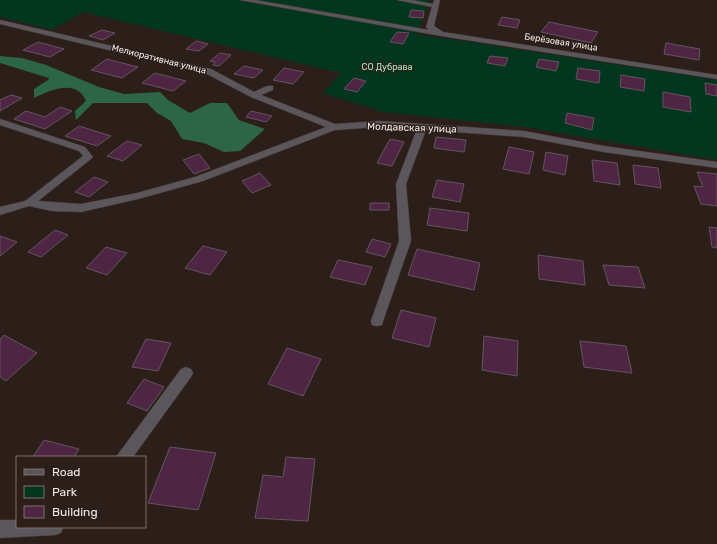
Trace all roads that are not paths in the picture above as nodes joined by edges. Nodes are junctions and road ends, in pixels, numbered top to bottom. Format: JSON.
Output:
{"nodes":[{"id":1,"x":243,"y":0,"type":"edge"},
{"id":2,"x":400,"y":0,"type":"edge"},
{"id":3,"x":436,"y":3,"type":"edge"},
{"id":4,"x":0,"y":22,"type":"edge"},
{"id":5,"x":441,"y":34,"type":"junction"},
{"id":6,"x":717,"y":77,"type":"edge"},
{"id":7,"x":270,"y":88,"type":"dead end"},
{"id":8,"x":254,"y":95,"type":"junction"},
{"id":9,"x":0,"y":122,"type":"edge"},
{"id":10,"x":424,"y":126,"type":"junction"},
{"id":11,"x":334,"y":127,"type":"junction"},
{"id":12,"x":717,"y":165,"type":"edge"},
{"id":13,"x":29,"y":202,"type":"junction"},
{"id":14,"x":0,"y":212,"type":"edge"},
{"id":15,"x":377,"y":321,"type":"dead end"},
{"id":16,"x":186,"y":373,"type":"dead end"},
{"id":17,"x":125,"y":456,"type":"edge"},
{"id":18,"x":28,"y":528,"type":"edge"},
{"id":19,"x":0,"y":529,"type":"edge"}],
"edges":[{"from":1,"to":5,"type":"street","name":"Берёзовая улица"},
{"from":2,"to":3,"type":"street"},
{"from":3,"to":5,"type":"street"},
{"from":4,"to":8,"type":"street","name":"Мелиоративная улица"},
{"from":5,"to":6,"type":"street","name":"Берёзовая улица"},
{"from":7,"to":8,"type":"street"},
{"from":8,"to":11,"type":"street","name":"Мелиоративная улица"},
{"from":9,"to":13,"type":"street"},
{"from":10,"to":11,"type":"street","name":"Молдавская улица"},
{"from":10,"to":12,"type":"street","name":"Молдавская улица"},
{"from":10,"to":15,"type":"street"},
{"from":11,"to":13,"type":"street","name":"Молдавская улица"},
{"from":13,"to":14,"type":"street"},
{"from":16,"to":17,"type":"street"},
{"from":18,"to":19,"type":"street"}]}
